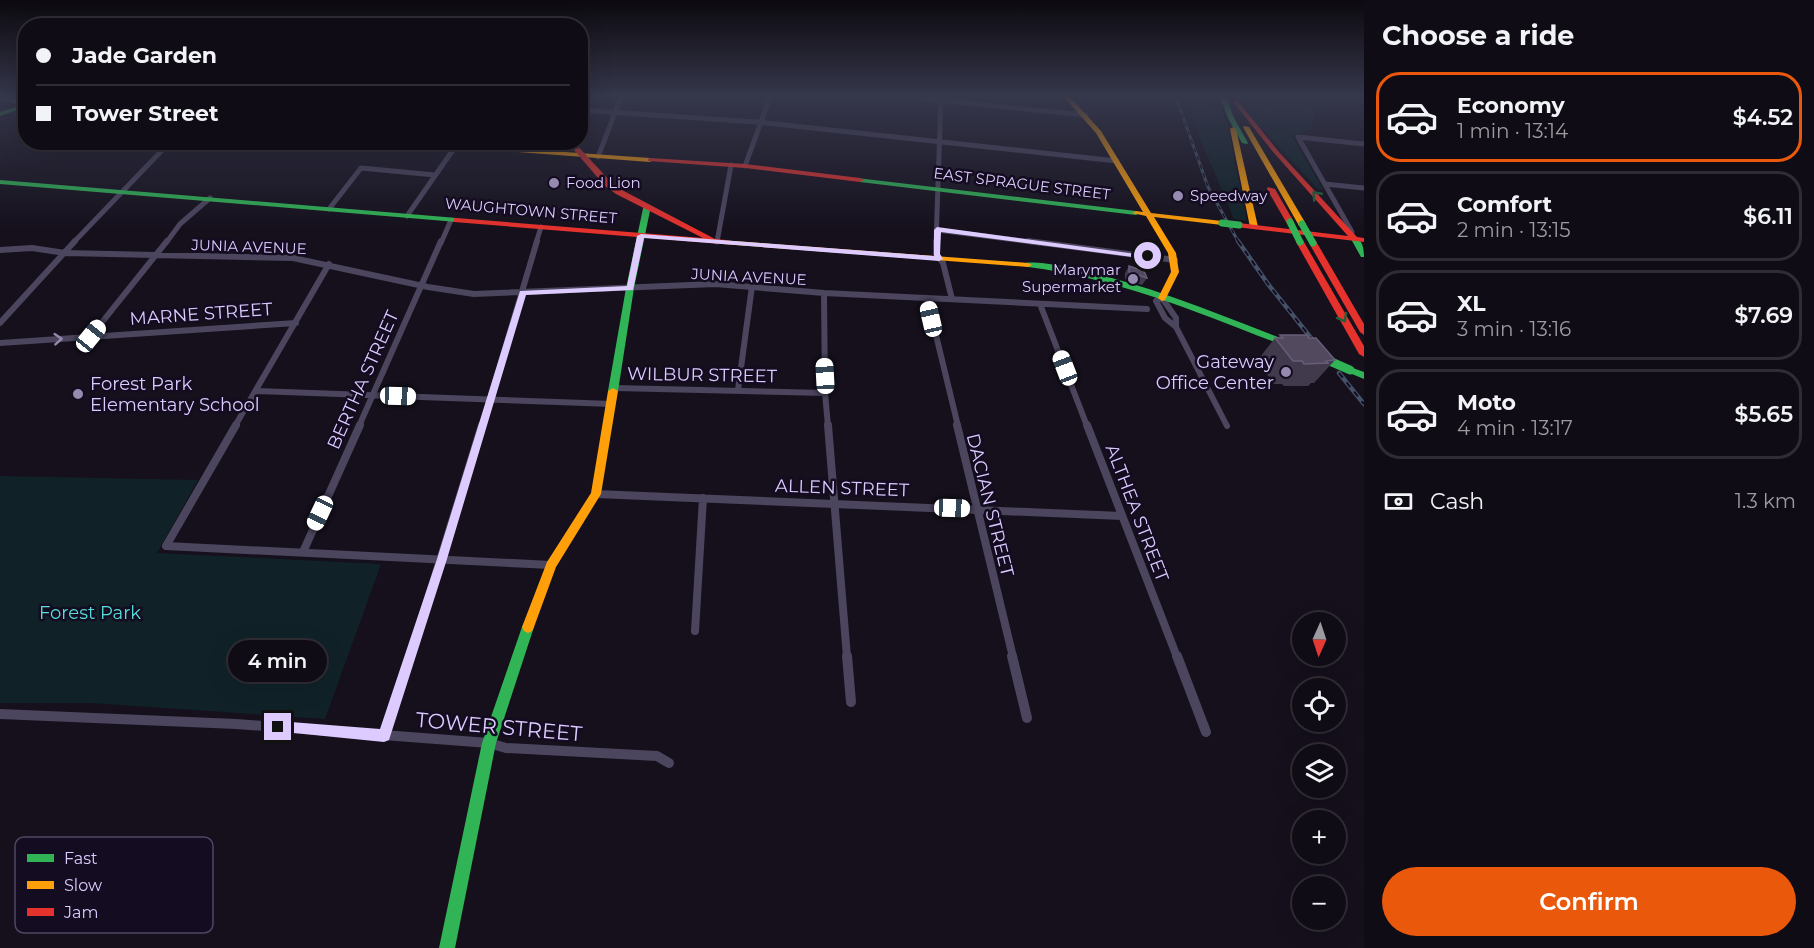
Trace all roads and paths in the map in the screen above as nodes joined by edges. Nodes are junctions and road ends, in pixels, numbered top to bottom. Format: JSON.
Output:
{"nodes":[{"id":1,"x":604,"y":141,"type":"edge"},
{"id":2,"x":754,"y":141,"type":"edge"},
{"id":3,"x":939,"y":141,"type":"edge"},
{"id":4,"x":941,"y":141,"type":"edge"},
{"id":5,"x":1104,"y":141,"type":"edge"},
{"id":6,"x":1242,"y":141,"type":"edge"},
{"id":7,"x":1251,"y":141,"type":"edge"},
{"id":8,"x":1254,"y":141,"type":"edge"},
{"id":9,"x":1264,"y":141,"type":"edge"},
{"id":10,"x":1300,"y":141,"type":"edge"},
{"id":11,"x":1338,"y":141,"type":"edge"},
{"id":12,"x":1364,"y":144,"type":"edge"},
{"id":13,"x":162,"y":150,"type":"edge"},
{"id":14,"x":453,"y":150,"type":"edge"},
{"id":15,"x":497,"y":150,"type":"edge"},
{"id":16,"x":577,"y":150,"type":"edge"},
{"id":17,"x":582,"y":156,"type":"junction"},
{"id":18,"x":598,"y":157,"type":"junction"},
{"id":19,"x":1117,"y":161,"type":"junction"},
{"id":20,"x":731,"y":165,"type":"junction"},
{"id":21,"x":746,"y":166,"type":"junction"},
{"id":22,"x":435,"y":175,"type":"junction"},
{"id":23,"x":1,"y":184,"type":"edge"},
{"id":24,"x":1325,"y":184,"type":"junction"},
{"id":25,"x":1364,"y":188,"type":"edge"},
{"id":26,"x":939,"y":190,"type":"junction"},
{"id":27,"x":121,"y":191,"type":"junction"},
{"id":28,"x":210,"y":198,"type":"junction"},
{"id":29,"x":647,"y":206,"type":"junction"},
{"id":30,"x":329,"y":209,"type":"junction"},
{"id":31,"x":1150,"y":215,"type":"junction"},
{"id":32,"x":407,"y":216,"type":"junction"},
{"id":33,"x":451,"y":220,"type":"junction"},
{"id":34,"x":541,"y":227,"type":"junction"},
{"id":35,"x":1254,"y":227,"type":"junction"},
{"id":36,"x":937,"y":230,"type":"junction"},
{"id":37,"x":641,"y":236,"type":"junction"},
{"id":38,"x":1360,"y":239,"type":"edge"},
{"id":39,"x":717,"y":242,"type":"junction"},
{"id":40,"x":0,"y":250,"type":"edge"},
{"id":41,"x":65,"y":253,"type":"junction"},
{"id":42,"x":1364,"y":255,"type":"edge"},
{"id":43,"x":158,"y":256,"type":"junction"},
{"id":44,"x":939,"y":259,"type":"junction"},
{"id":45,"x":1175,"y":260,"type":"junction"},
{"id":46,"x":329,"y":264,"type":"junction"},
{"id":47,"x":421,"y":286,"type":"junction"},
{"id":48,"x":752,"y":286,"type":"junction"},
{"id":49,"x":630,"y":288,"type":"junction"},
{"id":50,"x":523,"y":292,"type":"junction"},
{"id":51,"x":824,"y":293,"type":"junction"},
{"id":52,"x":927,"y":298,"type":"junction"},
{"id":53,"x":1162,"y":298,"type":"junction"},
{"id":54,"x":952,"y":299,"type":"junction"},
{"id":55,"x":1040,"y":304,"type":"junction"},
{"id":56,"x":1147,"y":309,"type":"dead end"},
{"id":57,"x":0,"y":312,"type":"edge"},
{"id":58,"x":10,"y":312,"type":"junction"},
{"id":59,"x":0,"y":323,"type":"edge"},
{"id":60,"x":296,"y":323,"type":"junction"},
{"id":61,"x":1364,"y":332,"type":"edge"},
{"id":62,"x":91,"y":336,"type":"junction"},
{"id":63,"x":0,"y":343,"type":"edge"},
{"id":64,"x":1364,"y":354,"type":"edge"},
{"id":65,"x":1364,"y":376,"type":"edge"},
{"id":66,"x":615,"y":388,"type":"junction"},
{"id":67,"x":738,"y":390,"type":"junction"},
{"id":68,"x":257,"y":391,"type":"junction"},
{"id":69,"x":825,"y":393,"type":"junction"},
{"id":70,"x":374,"y":396,"type":"junction"},
{"id":71,"x":491,"y":400,"type":"junction"},
{"id":72,"x":612,"y":404,"type":"junction"},
{"id":73,"x":1227,"y":426,"type":"dead end"},
{"id":74,"x":596,"y":494,"type":"junction"},
{"id":75,"x":703,"y":498,"type":"junction"},
{"id":76,"x":836,"y":504,"type":"junction"},
{"id":77,"x":976,"y":509,"type":"junction"},
{"id":78,"x":1122,"y":516,"type":"junction"},
{"id":79,"x":303,"y":552,"type":"junction"},
{"id":80,"x":442,"y":559,"type":"junction"},
{"id":81,"x":551,"y":565,"type":"junction"},
{"id":82,"x":695,"y":631,"type":"dead end"},
{"id":83,"x":851,"y":702,"type":"dead end"},
{"id":84,"x":0,"y":714,"type":"edge"},
{"id":85,"x":1027,"y":718,"type":"dead end"},
{"id":86,"x":1206,"y":732,"type":"dead end"},
{"id":87,"x":384,"y":736,"type":"junction"},
{"id":88,"x":489,"y":743,"type":"junction"},
{"id":89,"x":669,"y":763,"type":"dead end"},
{"id":90,"x":447,"y":948,"type":"edge"}],
"edges":[{"from":1,"to":18,"type":"street"},
{"from":2,"to":21,"type":"street"},
{"from":3,"to":26,"type":"street"},
{"from":4,"to":19,"type":"street"},
{"from":5,"to":19,"type":"main road"},
{"from":6,"to":35,"type":"main road"},
{"from":7,"to":64,"type":"main road","one_way":true,"bridge":true},
{"from":8,"to":61,"type":"main road","bridge":true},
{"from":38,"to":9,"type":"main road","one_way":true},
{"from":10,"to":24,"type":"street"},
{"from":11,"to":12,"type":"street"},
{"from":13,"to":27,"type":"street"},
{"from":14,"to":22,"type":"street"},
{"from":15,"to":17,"type":"main road","name":"EAST SPRAGUE STREET"},
{"from":16,"to":17,"type":"main road"},
{"from":17,"to":18,"type":"main road","name":"EAST SPRAGUE STREET"},
{"from":17,"to":29,"type":"main road"},
{"from":18,"to":20,"type":"main road","name":"EAST SPRAGUE STREET"},
{"from":19,"to":31,"type":"main road"},
{"from":20,"to":21,"type":"main road","name":"EAST SPRAGUE STREET"},
{"from":20,"to":39,"type":"street"},
{"from":21,"to":26,"type":"main road","name":"EAST SPRAGUE STREET"},
{"from":22,"to":30,"type":"street"},
{"from":22,"to":32,"type":"street"},
{"from":23,"to":27,"type":"main road","name":"WAUGHTOWN STREET"},
{"from":24,"to":25,"type":"street"},
{"from":24,"to":38,"type":"street"},
{"from":26,"to":31,"type":"main road","name":"EAST SPRAGUE STREET"},
{"from":26,"to":36,"type":"street"},
{"from":27,"to":28,"type":"main road","name":"WAUGHTOWN STREET"},
{"from":27,"to":41,"type":"street"},
{"from":28,"to":30,"type":"main road","name":"WAUGHTOWN STREET"},
{"from":28,"to":43,"type":"street"},
{"from":29,"to":37,"type":"main road"},
{"from":29,"to":39,"type":"main road"},
{"from":30,"to":32,"type":"main road","name":"WAUGHTOWN STREET"},
{"from":31,"to":35,"type":"main road","name":"EAST SPRAGUE STREET","bridge":true},
{"from":31,"to":45,"type":"main road"},
{"from":32,"to":33,"type":"main road","name":"WAUGHTOWN STREET"},
{"from":33,"to":34,"type":"main road","name":"WAUGHTOWN STREET"},
{"from":33,"to":47,"type":"street","name":"BERTHA STREET"},
{"from":34,"to":37,"type":"main road","name":"WAUGHTOWN STREET"},
{"from":34,"to":50,"type":"street"},
{"from":35,"to":38,"type":"main road","name":"EAST SPRAGUE STREET"},
{"from":36,"to":44,"type":"street"},
{"from":36,"to":45,"type":"street"},
{"from":37,"to":39,"type":"main road","name":"WAUGHTOWN STREET"},
{"from":37,"to":49,"type":"main road"},
{"from":38,"to":42,"type":"main road"},
{"from":39,"to":44,"type":"main road","name":"WAUGHTOWN STREET"},
{"from":40,"to":41,"type":"street","name":"JUNIA AVENUE"},
{"from":41,"to":43,"type":"street","name":"JUNIA AVENUE"},
{"from":41,"to":58,"type":"street"},
{"from":43,"to":46,"type":"street","name":"JUNIA AVENUE"},
{"from":43,"to":62,"type":"street"},
{"from":44,"to":53,"type":"main road","name":"WAUGHTOWN STREET"},
{"from":44,"to":54,"type":"street"},
{"from":45,"to":53,"type":"main road"},
{"from":46,"to":47,"type":"street","name":"JUNIA AVENUE"},
{"from":46,"to":60,"type":"street"},
{"from":47,"to":50,"type":"street","name":"JUNIA AVENUE"},
{"from":47,"to":70,"type":"street","name":"BERTHA STREET"},
{"from":48,"to":49,"type":"street","name":"JUNIA AVENUE"},
{"from":48,"to":51,"type":"street","name":"JUNIA AVENUE"},
{"from":48,"to":67,"type":"street"},
{"from":49,"to":50,"type":"street","name":"JUNIA AVENUE"},
{"from":49,"to":66,"type":"main road"},
{"from":50,"to":71,"type":"street"},
{"from":51,"to":52,"type":"street","name":"JUNIA AVENUE"},
{"from":51,"to":69,"type":"street"},
{"from":52,"to":54,"type":"street","name":"JUNIA AVENUE"},
{"from":52,"to":77,"type":"street","name":"DACIAN STREET"},
{"from":53,"to":65,"type":"main road","name":"WAUGHTOWN STREET","bridge":true},
{"from":53,"to":73,"type":"street"},
{"from":54,"to":55,"type":"street","name":"JUNIA AVENUE"},
{"from":55,"to":56,"type":"street","name":"JUNIA AVENUE"},
{"from":55,"to":78,"type":"street","name":"ALTHEA STREET"},
{"from":57,"to":58,"type":"street"},
{"from":58,"to":59,"type":"street"},
{"from":60,"to":62,"type":"street","name":"MARNE STREET"},
{"from":60,"to":68,"type":"street"},
{"from":63,"to":62,"type":"street","name":"MARNE STREET","one_way":true},
{"from":66,"to":67,"type":"street","name":"WILBUR STREET"},
{"from":66,"to":72,"type":"main road"},
{"from":67,"to":69,"type":"street","name":"WILBUR STREET"},
{"from":68,"to":70,"type":"street","name":"WILBUR STREET"},
{"from":68,"to":79,"type":"street"},
{"from":69,"to":76,"type":"street"},
{"from":70,"to":71,"type":"street","name":"WILBUR STREET"},
{"from":70,"to":79,"type":"street","name":"BERTHA STREET"},
{"from":71,"to":72,"type":"street","name":"WILBUR STREET"},
{"from":71,"to":80,"type":"street"},
{"from":72,"to":74,"type":"main road"},
{"from":74,"to":75,"type":"street","name":"ALLEN STREET"},
{"from":74,"to":81,"type":"main road"},
{"from":75,"to":76,"type":"street","name":"ALLEN STREET"},
{"from":75,"to":82,"type":"street"},
{"from":76,"to":77,"type":"street","name":"ALLEN STREET"},
{"from":76,"to":83,"type":"street"},
{"from":77,"to":78,"type":"street","name":"ALLEN STREET"},
{"from":77,"to":85,"type":"street","name":"DACIAN STREET"},
{"from":78,"to":86,"type":"street","name":"ALTHEA STREET"},
{"from":79,"to":80,"type":"street"},
{"from":80,"to":81,"type":"street"},
{"from":80,"to":87,"type":"street"},
{"from":81,"to":88,"type":"main road"},
{"from":84,"to":87,"type":"street","name":"TOWER STREET"},
{"from":87,"to":88,"type":"street","name":"TOWER STREET"},
{"from":88,"to":89,"type":"street","name":"TOWER STREET"},
{"from":88,"to":90,"type":"main road"}]}
